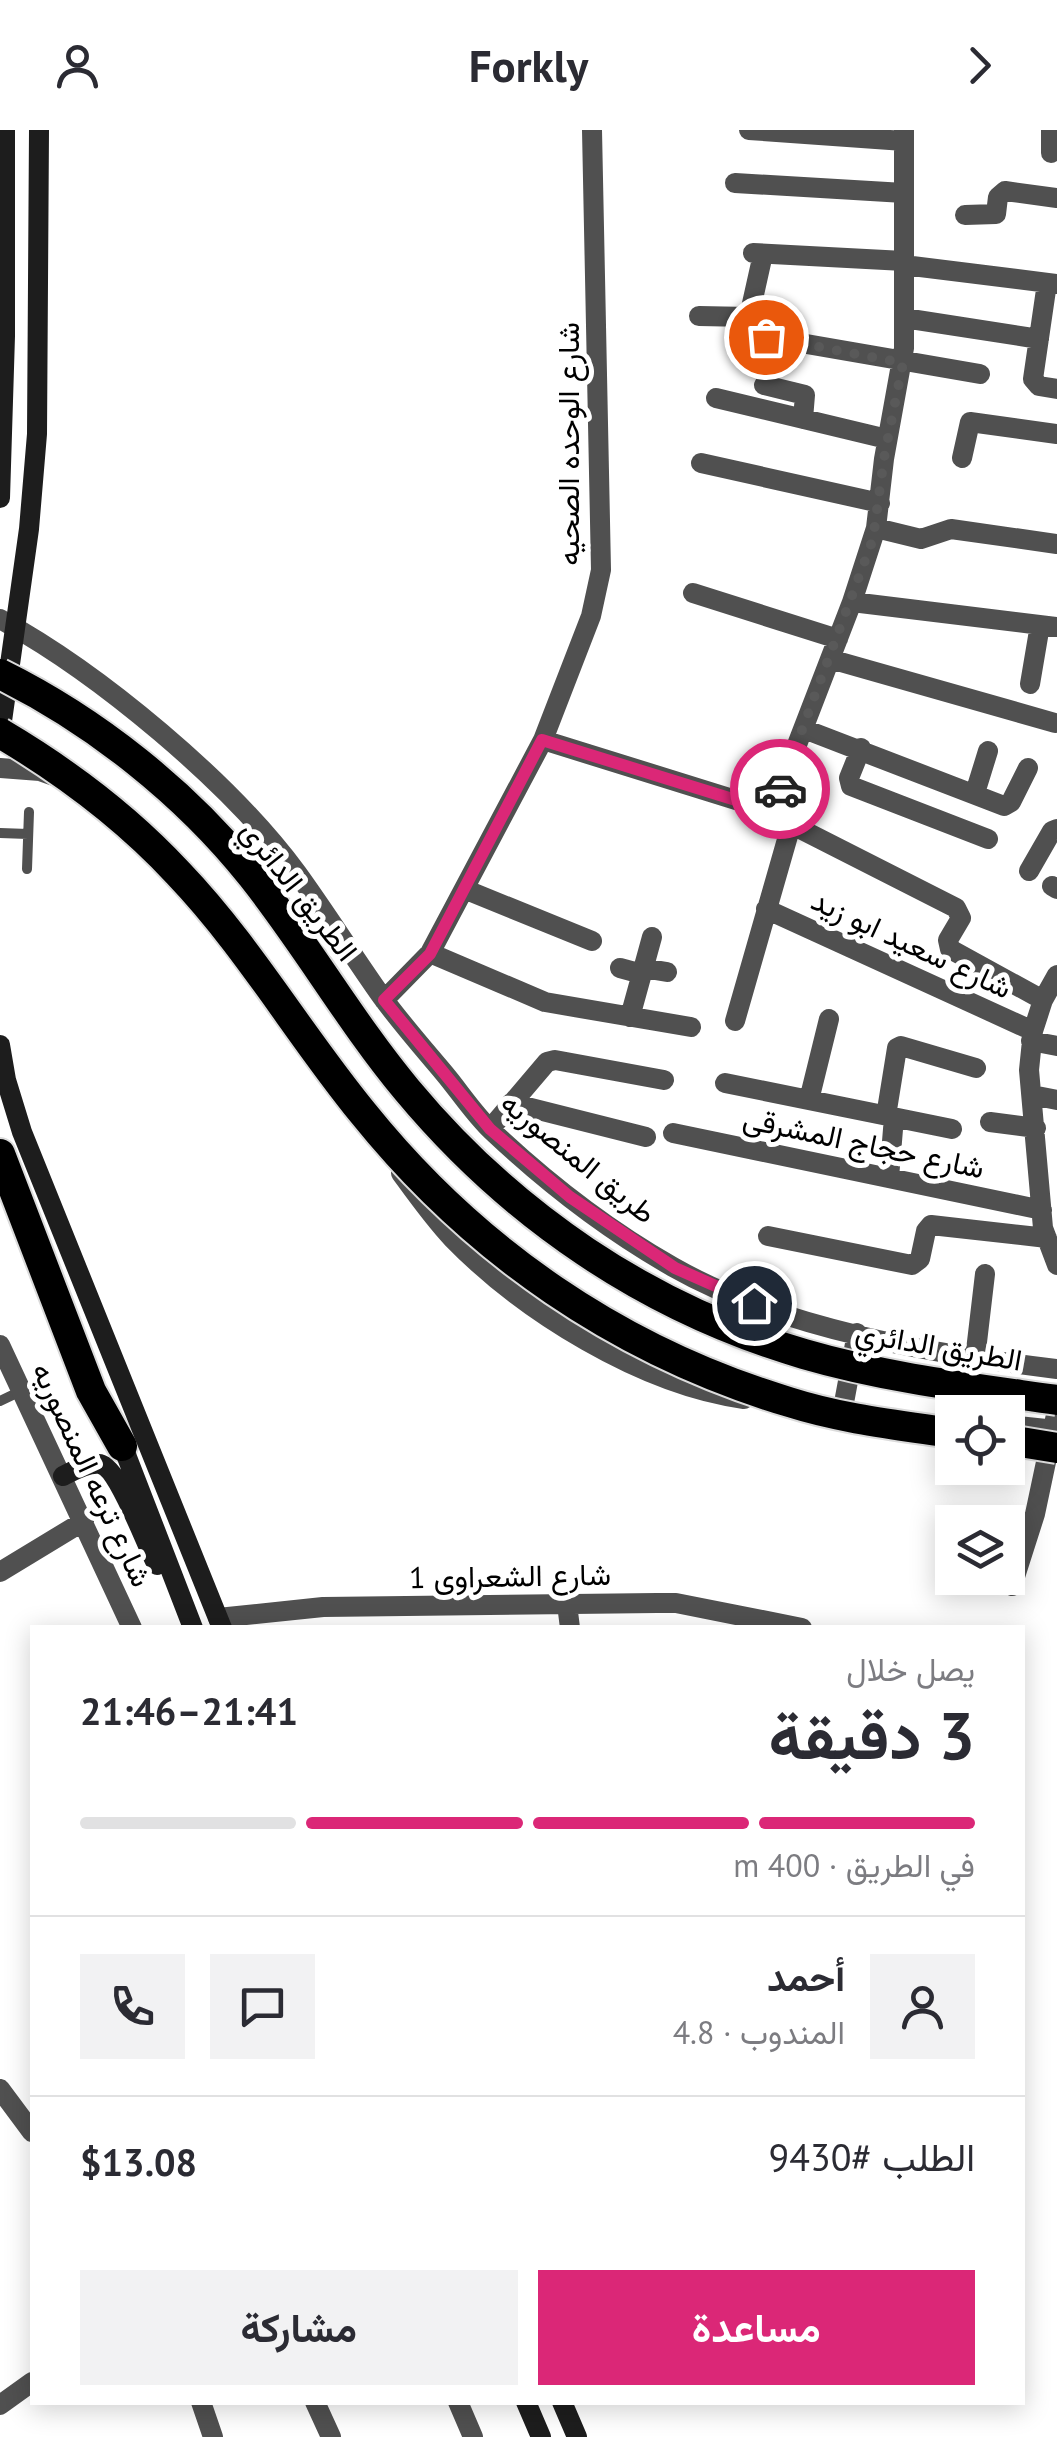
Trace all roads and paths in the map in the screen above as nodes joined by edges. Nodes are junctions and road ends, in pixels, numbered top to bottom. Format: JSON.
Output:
{"nodes":[{"id":1,"x":5,"y":130,"type":"edge"},
{"id":2,"x":38,"y":130,"type":"edge"},
{"id":3,"x":592,"y":130,"type":"edge"},
{"id":4,"x":749,"y":130,"type":"edge"},
{"id":5,"x":1051,"y":130,"type":"edge"},
{"id":6,"x":904,"y":135,"type":"edge"},
{"id":7,"x":1050,"y":152,"type":"dead end"},
{"id":8,"x":735,"y":182,"type":"dead end"},
{"id":9,"x":904,"y":194,"type":"junction"},
{"id":10,"x":1057,"y":198,"type":"edge"},
{"id":11,"x":965,"y":215,"type":"dead end"},
{"id":12,"x":904,"y":263,"type":"junction"},
{"id":13,"x":1052,"y":283,"type":"edge"},
{"id":14,"x":698,"y":316,"type":"dead end"},
{"id":15,"x":904,"y":318,"type":"junction"},
{"id":16,"x":766,"y":337,"type":"dead end"},
{"id":17,"x":1039,"y":339,"type":"junction"},
{"id":18,"x":903,"y":363,"type":"junction"},
{"id":19,"x":980,"y":374,"type":"dead end"},
{"id":20,"x":764,"y":384,"type":"dead end"},
{"id":21,"x":1057,"y":389,"type":"edge"},
{"id":22,"x":716,"y":398,"type":"dead end"},
{"id":23,"x":803,"y":419,"type":"junction"},
{"id":24,"x":1057,"y":434,"type":"edge"},
{"id":25,"x":887,"y":439,"type":"junction"},
{"id":26,"x":962,"y":458,"type":"dead end"},
{"id":27,"x":701,"y":463,"type":"dead end"},
{"id":28,"x":0,"y":498,"type":"edge"},
{"id":29,"x":880,"y":503,"type":"junction"},
{"id":30,"x":876,"y":528,"type":"junction"},
{"id":31,"x":1057,"y":544,"type":"edge"},
{"id":32,"x":693,"y":593,"type":"dead end"},
{"id":33,"x":852,"y":602,"type":"junction"},
{"id":34,"x":8,"y":623,"type":"edge"},
{"id":35,"x":1049,"y":626,"type":"edge"},
{"id":36,"x":834,"y":649,"type":"junction"},
{"id":37,"x":0,"y":674,"type":"edge"},
{"id":38,"x":1030,"y":684,"type":"dead end"},
{"id":39,"x":1053,"y":727,"type":"edge"},
{"id":40,"x":804,"y":729,"type":"junction"},
{"id":41,"x":0,"y":734,"type":"edge"},
{"id":42,"x":542,"y":740,"type":"junction"},
{"id":43,"x":861,"y":748,"type":"junction"},
{"id":44,"x":988,"y":751,"type":"dead end"},
{"id":45,"x":0,"y":768,"type":"edge"},
{"id":46,"x":1028,"y":768,"type":"dead end"},
{"id":47,"x":975,"y":793,"type":"junction"},
{"id":48,"x":755,"y":806,"type":"junction"},
{"id":49,"x":30,"y":812,"type":"dead end"},
{"id":50,"x":792,"y":822,"type":"junction"},
{"id":51,"x":1057,"y":829,"type":"edge"},
{"id":52,"x":0,"y":833,"type":"edge"},
{"id":53,"x":28,"y":834,"type":"junction"},
{"id":54,"x":988,"y":840,"type":"dead end"},
{"id":55,"x":27,"y":868,"type":"dead end"},
{"id":56,"x":1030,"y":872,"type":"dead end"},
{"id":57,"x":464,"y":889,"type":"junction"},
{"id":58,"x":766,"y":909,"type":"junction"},
{"id":59,"x":652,"y":937,"type":"dead end"},
{"id":60,"x":592,"y":941,"type":"dead end"},
{"id":61,"x":430,"y":954,"type":"junction"},
{"id":62,"x":620,"y":968,"type":"dead end"},
{"id":63,"x":643,"y":971,"type":"junction"},
{"id":64,"x":667,"y":972,"type":"dead end"},
{"id":65,"x":1057,"y":974,"type":"edge"},
{"id":66,"x":384,"y":1000,"type":"junction"},
{"id":67,"x":1043,"y":1000,"type":"junction"},
{"id":68,"x":630,"y":1017,"type":"junction"},
{"id":69,"x":829,"y":1019,"type":"dead end"},
{"id":70,"x":735,"y":1021,"type":"dead end"},
{"id":71,"x":691,"y":1027,"type":"dead end"},
{"id":72,"x":1032,"y":1036,"type":"junction"},
{"id":73,"x":0,"y":1045,"type":"edge"},
{"id":74,"x":1057,"y":1046,"type":"edge"},
{"id":75,"x":976,"y":1068,"type":"dead end"},
{"id":76,"x":664,"y":1080,"type":"dead end"},
{"id":77,"x":725,"y":1083,"type":"dead end"},
{"id":78,"x":1032,"y":1095,"type":"junction"},
{"id":79,"x":808,"y":1100,"type":"junction"},
{"id":80,"x":1057,"y":1100,"type":"edge"},
{"id":81,"x":0,"y":1102,"type":"edge"},
{"id":82,"x":512,"y":1103,"type":"junction"},
{"id":83,"x":890,"y":1117,"type":"junction"},
{"id":84,"x":990,"y":1122,"type":"dead end"},
{"id":85,"x":1036,"y":1128,"type":"junction"},
{"id":86,"x":490,"y":1129,"type":"junction"},
{"id":87,"x":952,"y":1129,"type":"dead end"},
{"id":88,"x":673,"y":1133,"type":"dead end"},
{"id":89,"x":646,"y":1138,"type":"dead end"},
{"id":90,"x":0,"y":1154,"type":"edge"},
{"id":91,"x":1048,"y":1170,"type":"edge"},
{"id":92,"x":889,"y":1178,"type":"junction"},
{"id":93,"x":1047,"y":1226,"type":"edge"},
{"id":94,"x":768,"y":1236,"type":"dead end"},
{"id":95,"x":1057,"y":1265,"type":"edge"},
{"id":96,"x":985,"y":1274,"type":"dead end"},
{"id":97,"x":857,"y":1334,"type":"junction"},
{"id":98,"x":2,"y":1353,"type":"edge"},
{"id":99,"x":975,"y":1359,"type":"junction"},
{"id":100,"x":1057,"y":1368,"type":"edge"},
{"id":101,"x":22,"y":1391,"type":"junction"},
{"id":102,"x":0,"y":1401,"type":"edge"},
{"id":103,"x":843,"y":1408,"type":"junction"},
{"id":104,"x":935,"y":1417,"type":"edge"},
{"id":105,"x":1056,"y":1423,"type":"edge"},
{"id":106,"x":1025,"y":1424,"type":"edge"},
{"id":107,"x":935,"y":1430,"type":"edge"},
{"id":108,"x":1025,"y":1434,"type":"edge"},
{"id":109,"x":122,"y":1446,"type":"junction"},
{"id":110,"x":63,"y":1476,"type":"junction"},
{"id":111,"x":84,"y":1520,"type":"junction"},
{"id":112,"x":1025,"y":1545,"type":"edge"},
{"id":113,"x":0,"y":1572,"type":"edge"},
{"id":114,"x":180,"y":1594,"type":"junction"},
{"id":115,"x":567,"y":1604,"type":"junction"},
{"id":116,"x":220,"y":1623,"type":"edge"},
{"id":117,"x":131,"y":1625,"type":"edge"},
{"id":118,"x":192,"y":1625,"type":"edge"},
{"id":119,"x":570,"y":1625,"type":"edge"},
{"id":120,"x":783,"y":1625,"type":"edge"},
{"id":121,"x":0,"y":2089,"type":"edge"},
{"id":122,"x":30,"y":2129,"type":"edge"},
{"id":123,"x":30,"y":2383,"type":"edge"},
{"id":124,"x":0,"y":2404,"type":"edge"},
{"id":125,"x":203,"y":2405,"type":"edge"},
{"id":126,"x":317,"y":2405,"type":"edge"},
{"id":127,"x":459,"y":2405,"type":"edge"},
{"id":128,"x":527,"y":2405,"type":"edge"},
{"id":129,"x":563,"y":2405,"type":"edge"},
{"id":130,"x":213,"y":2437,"type":"edge"},
{"id":131,"x":331,"y":2437,"type":"edge"},
{"id":132,"x":473,"y":2437,"type":"edge"},
{"id":133,"x":541,"y":2437,"type":"edge"},
{"id":134,"x":577,"y":2437,"type":"edge"}],
"edges":[{"from":1,"to":28,"type":"main road"},
{"from":2,"to":34,"type":"main road"},
{"from":3,"to":42,"type":"street","name":"شارع الوحده الصحيه"},
{"from":4,"to":6,"type":"street"},
{"from":5,"to":7,"type":"street"},
{"from":6,"to":9,"type":"street"},
{"from":8,"to":9,"type":"street"},
{"from":9,"to":12,"type":"street"},
{"from":10,"to":11,"type":"street"},
{"from":12,"to":13,"type":"street"},
{"from":12,"to":14,"type":"street"},
{"from":12,"to":15,"type":"street"},
{"from":13,"to":17,"type":"street"},
{"from":15,"to":17,"type":"street"},
{"from":15,"to":18,"type":"street"},
{"from":16,"to":18,"type":"street"},
{"from":17,"to":21,"type":"street"},
{"from":18,"to":19,"type":"street"},
{"from":18,"to":25,"type":"street"},
{"from":20,"to":23,"type":"street"},
{"from":22,"to":23,"type":"street"},
{"from":23,"to":25,"type":"street"},
{"from":24,"to":26,"type":"street"},
{"from":25,"to":29,"type":"street"},
{"from":27,"to":29,"type":"street"},
{"from":29,"to":30,"type":"street"},
{"from":30,"to":31,"type":"street"},
{"from":30,"to":33,"type":"street"},
{"from":32,"to":36,"type":"street"},
{"from":33,"to":35,"type":"street"},
{"from":33,"to":36,"type":"street"},
{"from":34,"to":41,"type":"main road"},
{"from":34,"to":66,"type":"street","name":"طريق المنصوريه"},
{"from":35,"to":38,"type":"street"},
{"from":36,"to":39,"type":"street"},
{"from":36,"to":40,"type":"street"},
{"from":37,"to":105,"type":"highway","name":"الطريق الدائري","bridge":true},
{"from":40,"to":43,"type":"street"},
{"from":40,"to":48,"type":"street"},
{"from":41,"to":107,"type":"highway","bridge":true},
{"from":42,"to":48,"type":"street"},
{"from":42,"to":57,"type":"street","name":"شارع الوحده الصحيه"},
{"from":43,"to":47,"type":"street"},
{"from":43,"to":54,"type":"street"},
{"from":44,"to":47,"type":"street"},
{"from":45,"to":103,"type":"street"},
{"from":46,"to":47,"type":"street"},
{"from":48,"to":50,"type":"street"},
{"from":49,"to":53,"type":"lane"},
{"from":50,"to":58,"type":"street"},
{"from":50,"to":67,"type":"street"},
{"from":51,"to":56,"type":"street"},
{"from":52,"to":53,"type":"lane"},
{"from":53,"to":55,"type":"lane"},
{"from":57,"to":60,"type":"street"},
{"from":57,"to":61,"type":"street","name":"شارع الوحده الصحيه"},
{"from":58,"to":70,"type":"street"},
{"from":58,"to":72,"type":"street","name":"شارع سعيد ابو زيد"},
{"from":59,"to":63,"type":"street"},
{"from":61,"to":66,"type":"street","name":"شارع الوحده الصحيه"},
{"from":61,"to":68,"type":"street"},
{"from":62,"to":63,"type":"street"},
{"from":63,"to":64,"type":"street"},
{"from":63,"to":68,"type":"street"},
{"from":65,"to":67,"type":"street"},
{"from":66,"to":86,"type":"street","name":"طريق المنصوريه"},
{"from":67,"to":72,"type":"street"},
{"from":68,"to":71,"type":"street"},
{"from":69,"to":79,"type":"street"},
{"from":72,"to":74,"type":"street","name":"شارع سعيد ابو زيد"},
{"from":72,"to":78,"type":"street"},
{"from":73,"to":116,"type":"main road"},
{"from":75,"to":83,"type":"street"},
{"from":76,"to":82,"type":"street"},
{"from":77,"to":79,"type":"street"},
{"from":78,"to":80,"type":"street"},
{"from":78,"to":85,"type":"street"},
{"from":79,"to":83,"type":"street"},
{"from":81,"to":109,"type":"main road"},
{"from":82,"to":86,"type":"street"},
{"from":82,"to":89,"type":"street"},
{"from":83,"to":87,"type":"street"},
{"from":83,"to":92,"type":"street"},
{"from":84,"to":85,"type":"street"},
{"from":85,"to":91,"type":"street"},
{"from":86,"to":97,"type":"street","name":"طريق المنصوريه"},
{"from":88,"to":92,"type":"street","name":"شارع حجاج المشرقى"},
{"from":90,"to":109,"type":"highway"},
{"from":91,"to":93,"type":"street"},
{"from":92,"to":93,"type":"street","name":"شارع حجاج المشرقى"},
{"from":93,"to":94,"type":"street"},
{"from":93,"to":95,"type":"street"},
{"from":96,"to":99,"type":"street"},
{"from":97,"to":99,"type":"street","name":"طريق المنصوريه"},
{"from":97,"to":103,"type":"street"},
{"from":98,"to":101,"type":"street","name":"شارع ترعه المنصوريه"},
{"from":99,"to":100,"type":"street","name":"طريق المنصوريه"},
{"from":101,"to":102,"type":"lane"},
{"from":101,"to":110,"type":"street","name":"شارع ترعه المنصوريه"},
{"from":103,"to":104,"type":"street"},
{"from":105,"to":106,"type":"street"},
{"from":105,"to":108,"type":"highway","bridge":true},
{"from":105,"to":112,"type":"street"},
{"from":109,"to":114,"type":"main road"},
{"from":110,"to":111,"type":"street","name":"شارع ترعه المنصوريه"},
{"from":110,"to":114,"type":"main road"},
{"from":111,"to":113,"type":"street"},
{"from":111,"to":117,"type":"street","name":"شارع ترعه المنصوريه"},
{"from":114,"to":118,"type":"main road"},
{"from":115,"to":116,"type":"street","name":"شارع الشعراوى 1"},
{"from":115,"to":119,"type":"street"},
{"from":115,"to":120,"type":"street","name":"شارع الشعراوى 1"},
{"from":121,"to":122,"type":"street"},
{"from":123,"to":124,"type":"street"},
{"from":125,"to":130,"type":"street"},
{"from":126,"to":131,"type":"street"},
{"from":127,"to":132,"type":"street"},
{"from":128,"to":133,"type":"main road"},
{"from":129,"to":134,"type":"main road"}]}
